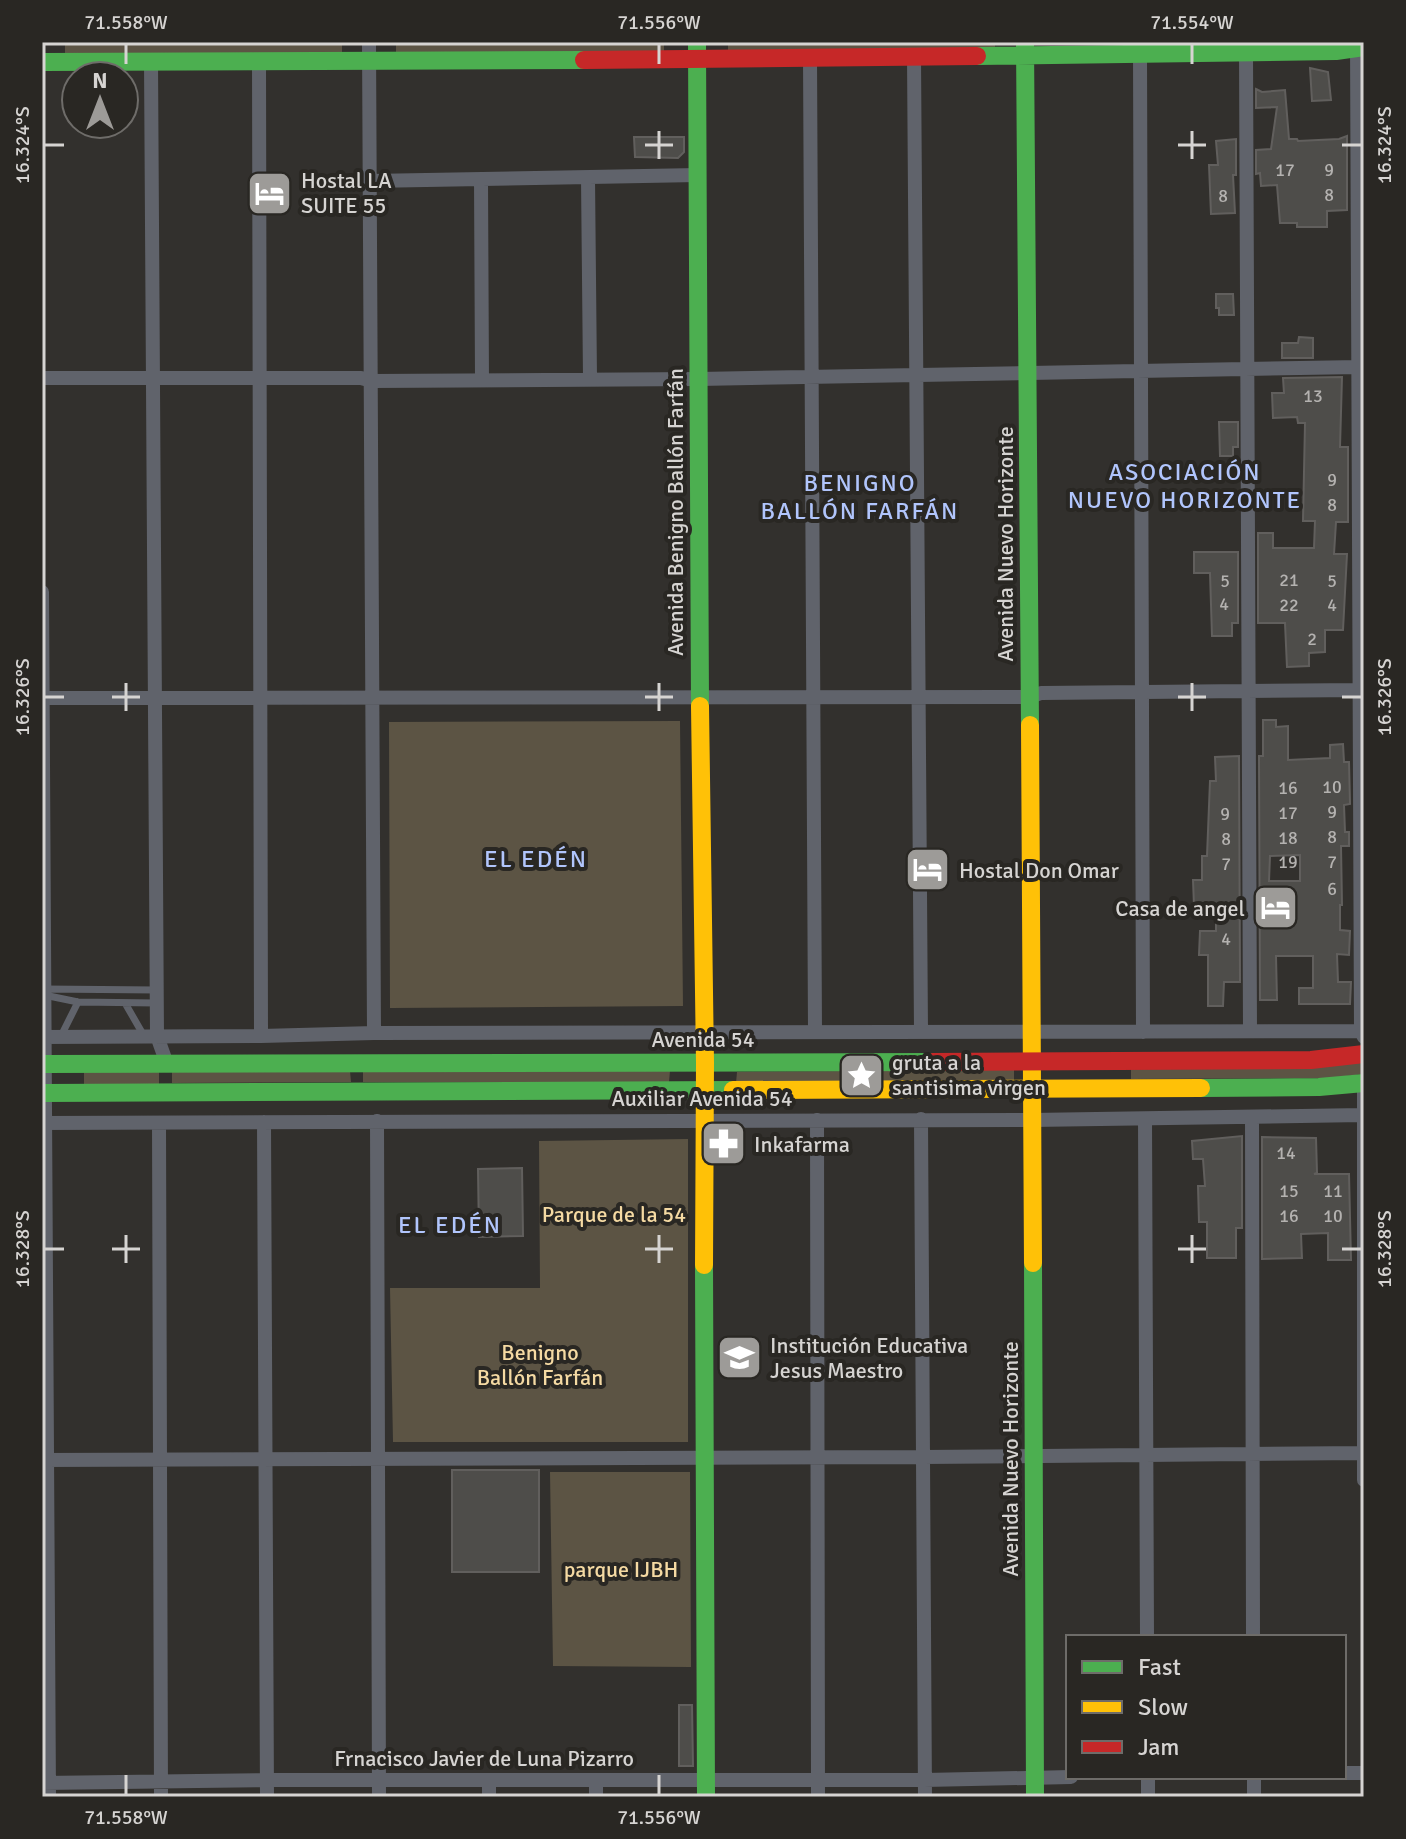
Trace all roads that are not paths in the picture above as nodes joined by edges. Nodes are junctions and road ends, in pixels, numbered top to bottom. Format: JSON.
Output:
{"nodes":[{"id":1,"x":369,"y":42,"type":"edge"},
{"id":2,"x":1358,"y":44,"type":"edge"},
{"id":3,"x":1026,"y":49,"type":"edge"},
{"id":4,"x":698,"y":51,"type":"edge"},
{"id":5,"x":1246,"y":53,"type":"junction"},
{"id":6,"x":1140,"y":54,"type":"junction"},
{"id":7,"x":810,"y":57,"type":"junction"},
{"id":8,"x":914,"y":57,"type":"junction"},
{"id":9,"x":259,"y":60,"type":"junction"},
{"id":10,"x":151,"y":61,"type":"junction"},
{"id":11,"x":42,"y":62,"type":"edge"},
{"id":12,"x":369,"y":62,"type":"junction"},
{"id":13,"x":698,"y":175,"type":"junction"},
{"id":14,"x":588,"y":178,"type":"junction"},
{"id":15,"x":481,"y":179,"type":"junction"},
{"id":16,"x":370,"y":181,"type":"junction"},
{"id":17,"x":1359,"y":367,"type":"junction"},
{"id":18,"x":1248,"y":369,"type":"junction"},
{"id":19,"x":1140,"y":371,"type":"junction"},
{"id":20,"x":1027,"y":374,"type":"junction"},
{"id":21,"x":916,"y":376,"type":"junction"},
{"id":22,"x":259,"y":377,"type":"junction"},
{"id":23,"x":811,"y":377,"type":"junction"},
{"id":24,"x":42,"y":378,"type":"edge"},
{"id":25,"x":152,"y":378,"type":"junction"},
{"id":26,"x":590,"y":378,"type":"junction"},
{"id":27,"x":482,"y":379,"type":"junction"},
{"id":28,"x":699,"y":379,"type":"junction"},
{"id":29,"x":372,"y":381,"type":"junction"},
{"id":30,"x":42,"y":592,"type":"edge"},
{"id":31,"x":1360,"y":690,"type":"junction"},
{"id":32,"x":1143,"y":691,"type":"junction"},
{"id":33,"x":1249,"y":691,"type":"junction"},
{"id":34,"x":814,"y":696,"type":"junction"},
{"id":35,"x":260,"y":697,"type":"junction"},
{"id":36,"x":917,"y":697,"type":"junction"},
{"id":37,"x":1030,"y":697,"type":"junction"},
{"id":38,"x":42,"y":698,"type":"edge"},
{"id":39,"x":155,"y":698,"type":"junction"},
{"id":40,"x":373,"y":698,"type":"junction"},
{"id":41,"x":700,"y":698,"type":"junction"},
{"id":42,"x":44,"y":992,"type":"edge"},
{"id":43,"x":157,"y":996,"type":"junction"},
{"id":44,"x":78,"y":1002,"type":"junction"},
{"id":45,"x":125,"y":1003,"type":"junction"},
{"id":46,"x":704,"y":1031,"type":"junction"},
{"id":47,"x":815,"y":1031,"type":"junction"},
{"id":48,"x":921,"y":1031,"type":"junction"},
{"id":49,"x":1032,"y":1031,"type":"junction"},
{"id":50,"x":1250,"y":1031,"type":"junction"},
{"id":51,"x":1143,"y":1032,"type":"junction"},
{"id":52,"x":374,"y":1033,"type":"junction"},
{"id":53,"x":1362,"y":1034,"type":"edge"},
{"id":54,"x":150,"y":1036,"type":"junction"},
{"id":55,"x":261,"y":1036,"type":"junction"},
{"id":56,"x":43,"y":1037,"type":"edge"},
{"id":57,"x":60,"y":1037,"type":"junction"},
{"id":58,"x":1364,"y":1054,"type":"edge"},
{"id":59,"x":1033,"y":1062,"type":"junction"},
{"id":60,"x":705,"y":1063,"type":"junction"},
{"id":61,"x":44,"y":1064,"type":"edge"},
{"id":62,"x":167,"y":1064,"type":"junction"},
{"id":63,"x":1364,"y":1083,"type":"edge"},
{"id":64,"x":1033,"y":1089,"type":"junction"},
{"id":65,"x":1364,"y":1089,"type":"edge"},
{"id":66,"x":705,"y":1090,"type":"junction"},
{"id":67,"x":44,"y":1093,"type":"edge"},
{"id":68,"x":1363,"y":1115,"type":"edge"},
{"id":69,"x":1252,"y":1118,"type":"junction"},
{"id":70,"x":921,"y":1119,"type":"junction"},
{"id":71,"x":1145,"y":1119,"type":"junction"},
{"id":72,"x":705,"y":1120,"type":"junction"},
{"id":73,"x":817,"y":1120,"type":"junction"},
{"id":74,"x":1032,"y":1120,"type":"junction"},
{"id":75,"x":377,"y":1121,"type":"junction"},
{"id":76,"x":264,"y":1122,"type":"junction"},
{"id":77,"x":44,"y":1123,"type":"edge"},
{"id":78,"x":159,"y":1123,"type":"junction"},
{"id":79,"x":1364,"y":1453,"type":"edge"},
{"id":80,"x":1251,"y":1455,"type":"junction"},
{"id":81,"x":703,"y":1456,"type":"junction"},
{"id":82,"x":817,"y":1456,"type":"junction"},
{"id":83,"x":1034,"y":1456,"type":"junction"},
{"id":84,"x":1147,"y":1456,"type":"junction"},
{"id":85,"x":377,"y":1457,"type":"junction"},
{"id":86,"x":923,"y":1457,"type":"junction"},
{"id":87,"x":267,"y":1459,"type":"junction"},
{"id":88,"x":44,"y":1460,"type":"edge"},
{"id":89,"x":160,"y":1460,"type":"junction"},
{"id":90,"x":1364,"y":1480,"type":"edge"},
{"id":91,"x":1147,"y":1635,"type":"edge"},
{"id":92,"x":1253,"y":1635,"type":"edge"},
{"id":93,"x":1066,"y":1779,"type":"edge"},
{"id":94,"x":267,"y":1780,"type":"junction"},
{"id":95,"x":596,"y":1780,"type":"junction"},
{"id":96,"x":925,"y":1780,"type":"junction"},
{"id":97,"x":379,"y":1781,"type":"junction"},
{"id":98,"x":489,"y":1781,"type":"junction"},
{"id":99,"x":818,"y":1781,"type":"junction"},
{"id":100,"x":47,"y":1788,"type":"edge"},
{"id":101,"x":706,"y":1788,"type":"edge"},
{"id":102,"x":1035,"y":1788,"type":"edge"},
{"id":103,"x":161,"y":1790,"type":"edge"},
{"id":104,"x":267,"y":1797,"type":"edge"},
{"id":105,"x":379,"y":1797,"type":"edge"},
{"id":106,"x":489,"y":1797,"type":"edge"},
{"id":107,"x":596,"y":1797,"type":"edge"},
{"id":108,"x":818,"y":1797,"type":"edge"},
{"id":109,"x":925,"y":1797,"type":"edge"}],
"edges":[{"from":1,"to":12,"type":"street"},
{"from":2,"to":5,"type":"street"},
{"from":2,"to":17,"type":"street"},
{"from":3,"to":6,"type":"street"},
{"from":3,"to":8,"type":"street"},
{"from":3,"to":20,"type":"street","name":"Avenida Nuevo Horizonte"},
{"from":4,"to":7,"type":"street"},
{"from":4,"to":12,"type":"street"},
{"from":4,"to":13,"type":"street","name":"Avenida Benigno Ballón Farfán"},
{"from":5,"to":6,"type":"street"},
{"from":5,"to":18,"type":"street"},
{"from":6,"to":19,"type":"street"},
{"from":7,"to":8,"type":"street"},
{"from":7,"to":23,"type":"street"},
{"from":8,"to":21,"type":"street"},
{"from":9,"to":10,"type":"street"},
{"from":9,"to":12,"type":"street"},
{"from":9,"to":22,"type":"street"},
{"from":10,"to":11,"type":"street"},
{"from":10,"to":25,"type":"street"},
{"from":12,"to":16,"type":"street"},
{"from":13,"to":14,"type":"street"},
{"from":13,"to":28,"type":"street","name":"Avenida Benigno Ballón Farfán"},
{"from":14,"to":15,"type":"street"},
{"from":14,"to":26,"type":"street"},
{"from":15,"to":16,"type":"street"},
{"from":15,"to":27,"type":"street"},
{"from":16,"to":29,"type":"street"},
{"from":17,"to":18,"type":"street"},
{"from":17,"to":31,"type":"street"},
{"from":18,"to":19,"type":"street"},
{"from":18,"to":33,"type":"street"},
{"from":19,"to":20,"type":"street"},
{"from":19,"to":32,"type":"street"},
{"from":20,"to":21,"type":"street"},
{"from":20,"to":37,"type":"street","name":"Avenida Nuevo Horizonte"},
{"from":21,"to":23,"type":"street"},
{"from":21,"to":36,"type":"street"},
{"from":22,"to":25,"type":"street"},
{"from":22,"to":29,"type":"street"},
{"from":22,"to":35,"type":"street"},
{"from":23,"to":28,"type":"street"},
{"from":23,"to":34,"type":"street"},
{"from":24,"to":25,"type":"street"},
{"from":25,"to":39,"type":"street"},
{"from":26,"to":27,"type":"street"},
{"from":26,"to":28,"type":"street"},
{"from":27,"to":29,"type":"street"},
{"from":28,"to":41,"type":"street","name":"Avenida Benigno Ballón Farfán"},
{"from":29,"to":40,"type":"street"},
{"from":30,"to":38,"type":"street"},
{"from":31,"to":33,"type":"street"},
{"from":31,"to":53,"type":"street"},
{"from":32,"to":33,"type":"street"},
{"from":32,"to":37,"type":"street"},
{"from":32,"to":51,"type":"street"},
{"from":33,"to":50,"type":"street"},
{"from":34,"to":36,"type":"street"},
{"from":34,"to":41,"type":"street"},
{"from":34,"to":47,"type":"street"},
{"from":35,"to":39,"type":"street"},
{"from":35,"to":40,"type":"street"},
{"from":35,"to":55,"type":"street"},
{"from":36,"to":37,"type":"street"},
{"from":36,"to":48,"type":"street"},
{"from":37,"to":49,"type":"street","name":"Avenida Nuevo Horizonte"},
{"from":38,"to":39,"type":"street"},
{"from":38,"to":42,"type":"street"},
{"from":39,"to":43,"type":"street"},
{"from":40,"to":41,"type":"street"},
{"from":40,"to":52,"type":"street"},
{"from":41,"to":46,"type":"street","name":"Avenida Benigno Ballón Farfán"},
{"from":42,"to":43,"type":"lane"},
{"from":42,"to":44,"type":"lane"},
{"from":42,"to":56,"type":"street"},
{"from":43,"to":45,"type":"lane"},
{"from":43,"to":54,"type":"street"},
{"from":44,"to":45,"type":"lane"},
{"from":44,"to":57,"type":"lane"},
{"from":45,"to":54,"type":"lane"},
{"from":46,"to":47,"type":"street"},
{"from":46,"to":52,"type":"street"},
{"from":46,"to":60,"type":"street","name":"Avenida Benigno Ballón Farfán"},
{"from":47,"to":48,"type":"street"},
{"from":48,"to":49,"type":"street"},
{"from":49,"to":51,"type":"street"},
{"from":49,"to":59,"type":"street","name":"Avenida Nuevo Horizonte"},
{"from":50,"to":51,"type":"street"},
{"from":50,"to":53,"type":"street"},
{"from":52,"to":55,"type":"street"},
{"from":54,"to":55,"type":"street"},
{"from":54,"to":57,"type":"street"},
{"from":54,"to":62,"type":"street"},
{"from":56,"to":57,"type":"street"},
{"from":56,"to":61,"type":"street"},
{"from":58,"to":59,"type":"street","name":"Avenida 54"},
{"from":59,"to":60,"type":"street","name":"Avenida 54"},
{"from":59,"to":64,"type":"street","name":"Avenida Nuevo Horizonte"},
{"from":60,"to":62,"type":"street","name":"Avenida 54"},
{"from":60,"to":66,"type":"street","name":"Avenida Benigno Ballón Farfán"},
{"from":61,"to":62,"type":"street","name":"Avenida 54"},
{"from":61,"to":67,"type":"street"},
{"from":63,"to":64,"type":"street"},
{"from":64,"to":66,"type":"street"},
{"from":64,"to":74,"type":"street","name":"Avenida Nuevo Horizonte"},
{"from":65,"to":68,"type":"street"},
{"from":66,"to":67,"type":"street"},
{"from":66,"to":72,"type":"street","name":"Avenida Benigno Ballón Farfán"},
{"from":67,"to":77,"type":"street"},
{"from":68,"to":69,"type":"street","name":"Auxiliar Avenida 54"},
{"from":68,"to":79,"type":"street"},
{"from":69,"to":71,"type":"street","name":"Auxiliar Avenida 54"},
{"from":69,"to":80,"type":"street"},
{"from":70,"to":73,"type":"street","name":"Auxiliar Avenida 54"},
{"from":70,"to":74,"type":"street","name":"Auxiliar Avenida 54"},
{"from":70,"to":86,"type":"street"},
{"from":71,"to":74,"type":"street","name":"Auxiliar Avenida 54"},
{"from":71,"to":84,"type":"street"},
{"from":72,"to":73,"type":"street","name":"Auxiliar Avenida 54"},
{"from":72,"to":75,"type":"street","name":"Auxiliar Avenida 54"},
{"from":72,"to":81,"type":"street","name":"Avenida Benigno Ballón Farfán"},
{"from":73,"to":82,"type":"street"},
{"from":74,"to":83,"type":"street","name":"Avenida Nuevo Horizonte"},
{"from":75,"to":76,"type":"street","name":"Auxiliar Avenida 54"},
{"from":75,"to":85,"type":"street"},
{"from":76,"to":78,"type":"street","name":"Auxiliar Avenida 54"},
{"from":76,"to":87,"type":"street"},
{"from":77,"to":78,"type":"street","name":"Auxiliar Avenida 54"},
{"from":77,"to":88,"type":"street"},
{"from":78,"to":89,"type":"street"},
{"from":79,"to":80,"type":"street"},
{"from":79,"to":90,"type":"street"},
{"from":80,"to":84,"type":"street"},
{"from":80,"to":92,"type":"street"},
{"from":81,"to":82,"type":"street"},
{"from":81,"to":85,"type":"street"},
{"from":81,"to":101,"type":"street","name":"Avenida Benigno Ballón Farfán"},
{"from":82,"to":86,"type":"street"},
{"from":82,"to":99,"type":"street"},
{"from":83,"to":84,"type":"street"},
{"from":83,"to":86,"type":"street"},
{"from":83,"to":102,"type":"street","name":"Avenida Nuevo Horizonte"},
{"from":84,"to":91,"type":"street"},
{"from":85,"to":87,"type":"street"},
{"from":85,"to":97,"type":"street"},
{"from":86,"to":96,"type":"street"},
{"from":87,"to":89,"type":"street"},
{"from":87,"to":94,"type":"street"},
{"from":88,"to":89,"type":"street"},
{"from":88,"to":100,"type":"street"},
{"from":89,"to":103,"type":"street"},
{"from":93,"to":102,"type":"street","name":"Frnacisco Javier de Luna Pizarro"},
{"from":94,"to":97,"type":"street","name":"Frnacisco Javier de Luna Pizarro"},
{"from":94,"to":103,"type":"street","name":"Frnacisco Javier de Luna Pizarro"},
{"from":94,"to":104,"type":"street"},
{"from":95,"to":98,"type":"street","name":"Frnacisco Javier de Luna Pizarro"},
{"from":95,"to":101,"type":"street","name":"Frnacisco Javier de Luna Pizarro"},
{"from":95,"to":107,"type":"street"},
{"from":96,"to":99,"type":"street","name":"Frnacisco Javier de Luna Pizarro"},
{"from":96,"to":102,"type":"street","name":"Frnacisco Javier de Luna Pizarro"},
{"from":96,"to":109,"type":"street"},
{"from":97,"to":98,"type":"street","name":"Frnacisco Javier de Luna Pizarro"},
{"from":97,"to":105,"type":"street"},
{"from":98,"to":106,"type":"street"},
{"from":99,"to":101,"type":"street","name":"Frnacisco Javier de Luna Pizarro"},
{"from":99,"to":108,"type":"street"},
{"from":100,"to":103,"type":"street","name":"Frnacisco Javier de Luna Pizarro"}]}
